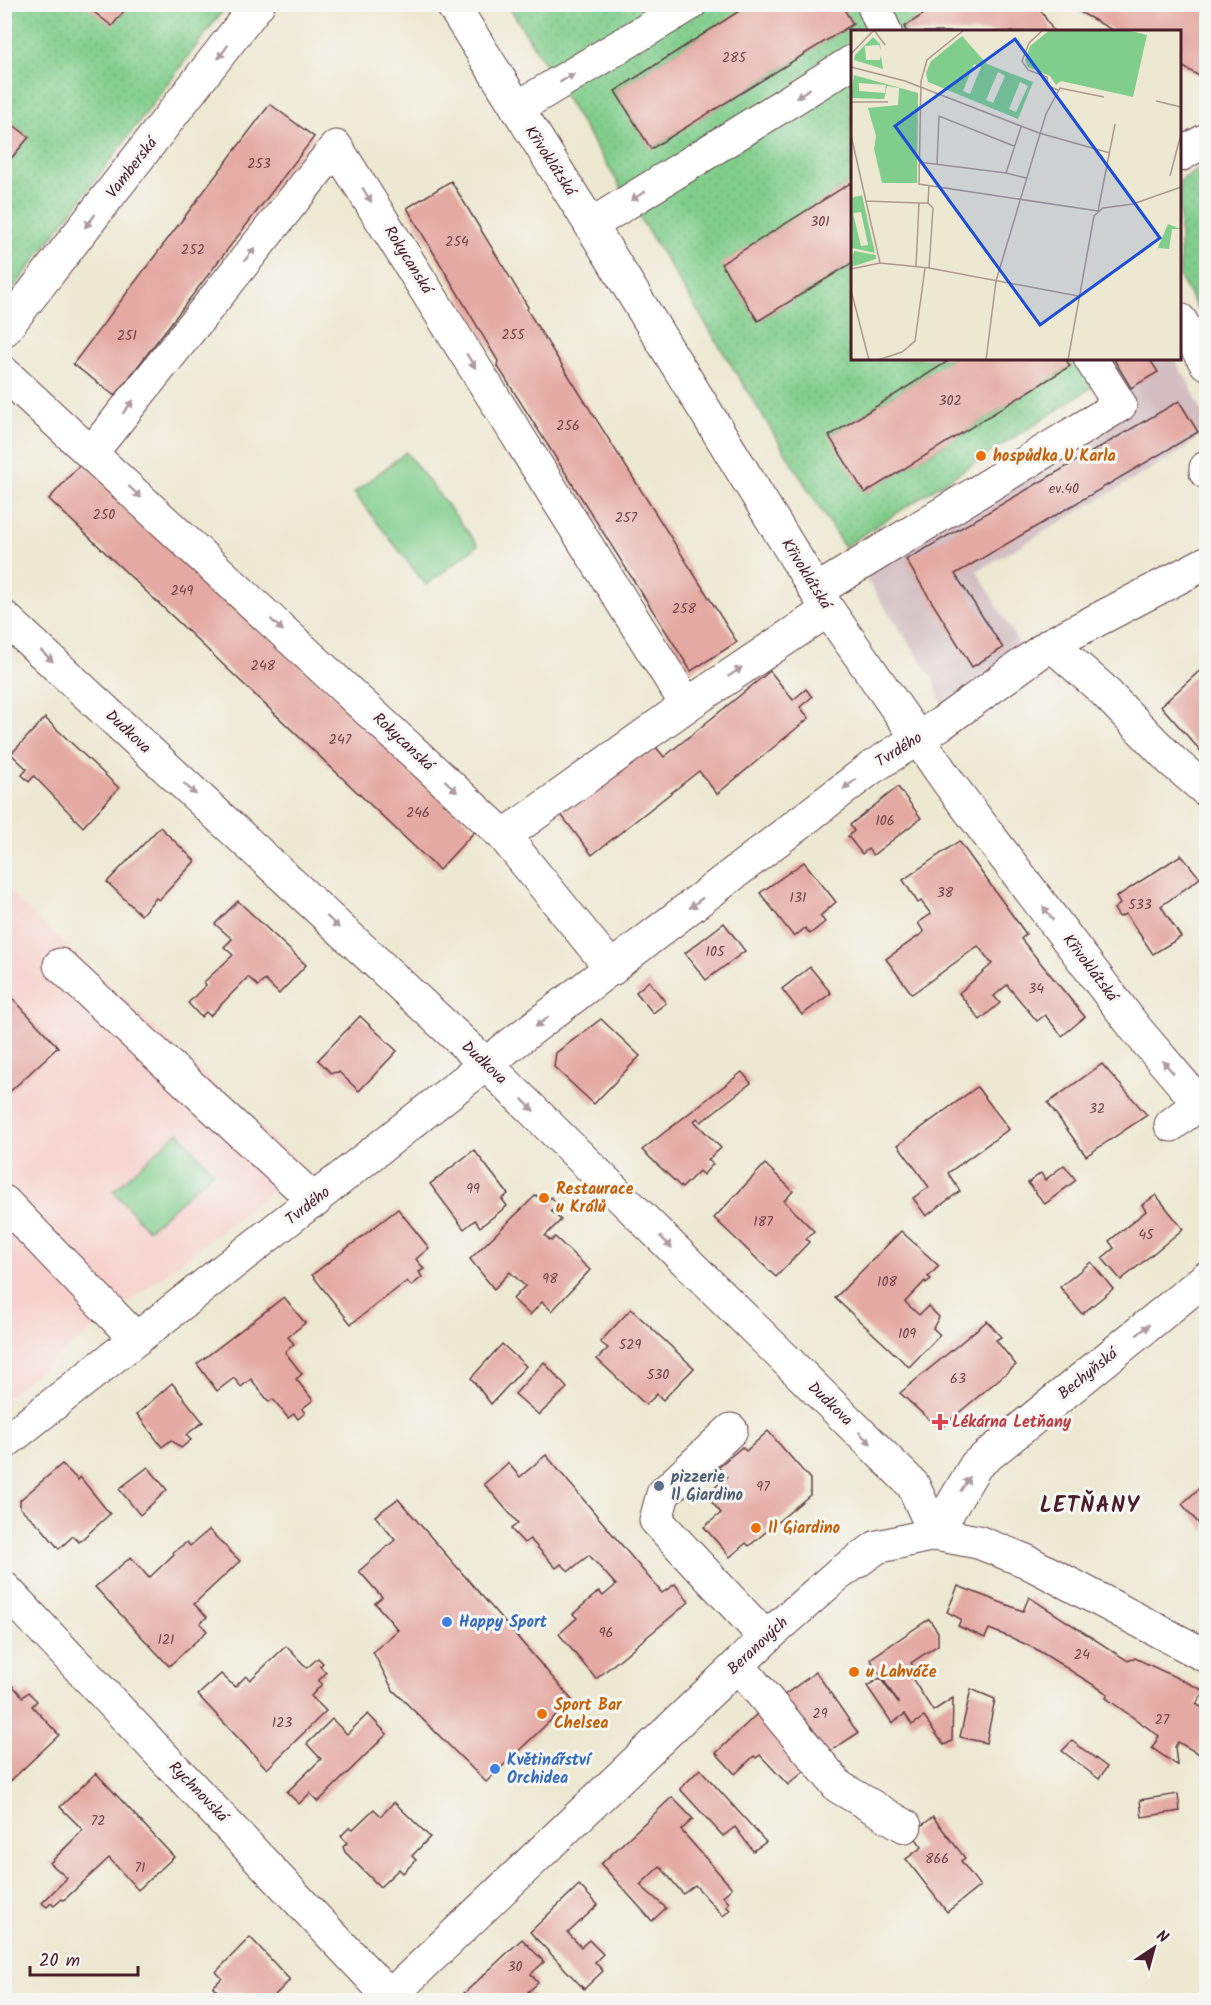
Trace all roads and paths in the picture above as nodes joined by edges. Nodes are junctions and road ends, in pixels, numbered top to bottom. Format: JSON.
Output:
{"nodes":[{"id":1,"x":258,"y":4,"type":"edge"},
{"id":2,"x":452,"y":4,"type":"edge"},
{"id":3,"x":690,"y":4,"type":"edge"},
{"id":4,"x":873,"y":4,"type":"edge"},
{"id":5,"x":884,"y":30,"type":"edge"},
{"id":6,"x":851,"y":63,"type":"edge"},
{"id":7,"x":517,"y":108,"type":"junction"},
{"id":8,"x":1206,"y":140,"type":"edge"},
{"id":9,"x":1181,"y":154,"type":"edge"},
{"id":10,"x":591,"y":225,"type":"junction"},
{"id":11,"x":1181,"y":323,"type":"edge"},
{"id":12,"x":4,"y":330,"type":"edge"},
{"id":13,"x":1091,"y":360,"type":"edge"},
{"id":14,"x":1206,"y":363,"type":"edge"},
{"id":15,"x":4,"y":373,"type":"edge"},
{"id":16,"x":92,"y":452,"type":"junction"},
{"id":17,"x":1206,"y":563,"type":"edge"},
{"id":18,"x":822,"y":601,"type":"junction"},
{"id":19,"x":4,"y":617,"type":"edge"},
{"id":20,"x":1051,"y":644,"type":"junction"},
{"id":21,"x":687,"y":705,"type":"junction"},
{"id":22,"x":916,"y":739,"type":"junction"},
{"id":23,"x":1206,"y":790,"type":"edge"},
{"id":24,"x":504,"y":836,"type":"junction"},
{"id":25,"x":60,"y":964,"type":"dead end"},
{"id":26,"x":612,"y":969,"type":"junction"},
{"id":27,"x":486,"y":1064,"type":"junction"},
{"id":28,"x":1203,"y":1107,"type":"edge"},
{"id":29,"x":1171,"y":1125,"type":"dead end"},
{"id":30,"x":315,"y":1201,"type":"junction"},
{"id":31,"x":4,"y":1202,"type":"edge"},
{"id":32,"x":1206,"y":1278,"type":"edge"},
{"id":33,"x":136,"y":1339,"type":"junction"},
{"id":34,"x":731,"y":1430,"type":"dead end"},
{"id":35,"x":4,"y":1443,"type":"edge"},
{"id":36,"x":935,"y":1534,"type":"junction"},
{"id":37,"x":4,"y":1588,"type":"edge"},
{"id":38,"x":766,"y":1638,"type":"junction"},
{"id":39,"x":1206,"y":1656,"type":"edge"},
{"id":40,"x":738,"y":1665,"type":"junction"},
{"id":41,"x":905,"y":1826,"type":"dead end"},
{"id":42,"x":388,"y":1999,"type":"edge"}],
"edges":[{"from":1,"to":12,"type":"street","name":"Vamberská","one_way":true},
{"from":2,"to":7,"type":"street","name":"Křivoklátská"},
{"from":7,"to":3,"type":"street","one_way":true},
{"from":4,"to":5,"type":"street"},
{"from":6,"to":10,"type":"street","one_way":true},
{"from":7,"to":10,"type":"street","name":"Křivoklátská"},
{"from":8,"to":9,"type":"street"},
{"from":10,"to":18,"type":"street","name":"Křivoklátská"},
{"from":11,"to":14,"type":"street"},
{"from":13,"to":18,"type":"street"},
{"from":15,"to":16,"type":"street","name":"Rokycanská"},
{"from":16,"to":21,"type":"street","name":"Rokycanská","one_way":true},
{"from":16,"to":24,"type":"street","name":"Rokycanská","one_way":true},
{"from":17,"to":20,"type":"street","name":"Tvrdého"},
{"from":21,"to":18,"type":"street","one_way":true},
{"from":18,"to":22,"type":"street","name":"Křivoklátská"},
{"from":19,"to":27,"type":"street","name":"Dudkova","one_way":true},
{"from":20,"to":22,"type":"street","name":"Tvrdého"},
{"from":20,"to":23,"type":"street"},
{"from":21,"to":24,"type":"street"},
{"from":22,"to":26,"type":"street","name":"Tvrdého","one_way":true},
{"from":28,"to":22,"type":"street","name":"Křivoklátská","one_way":true},
{"from":24,"to":26,"type":"street"},
{"from":25,"to":30,"type":"street"},
{"from":26,"to":27,"type":"street","name":"Tvrdého","one_way":true},
{"from":27,"to":30,"type":"street","name":"Tvrdého"},
{"from":27,"to":36,"type":"street","name":"Dudkova","one_way":true},
{"from":28,"to":29,"type":"street"},
{"from":30,"to":33,"type":"street","name":"Tvrdého"},
{"from":31,"to":33,"type":"street"},
{"from":36,"to":32,"type":"street","name":"Bechyňská","one_way":true},
{"from":33,"to":35,"type":"street","name":"Tvrdého"},
{"from":34,"to":38,"type":"street"},
{"from":36,"to":38,"type":"street","name":"Beranových"},
{"from":36,"to":39,"type":"street","name":"Beranových"},
{"from":37,"to":42,"type":"street","name":"Rychnovská"},
{"from":38,"to":40,"type":"street","name":"Beranových"},
{"from":40,"to":41,"type":"street"},
{"from":40,"to":42,"type":"street","name":"Beranových"}]}
